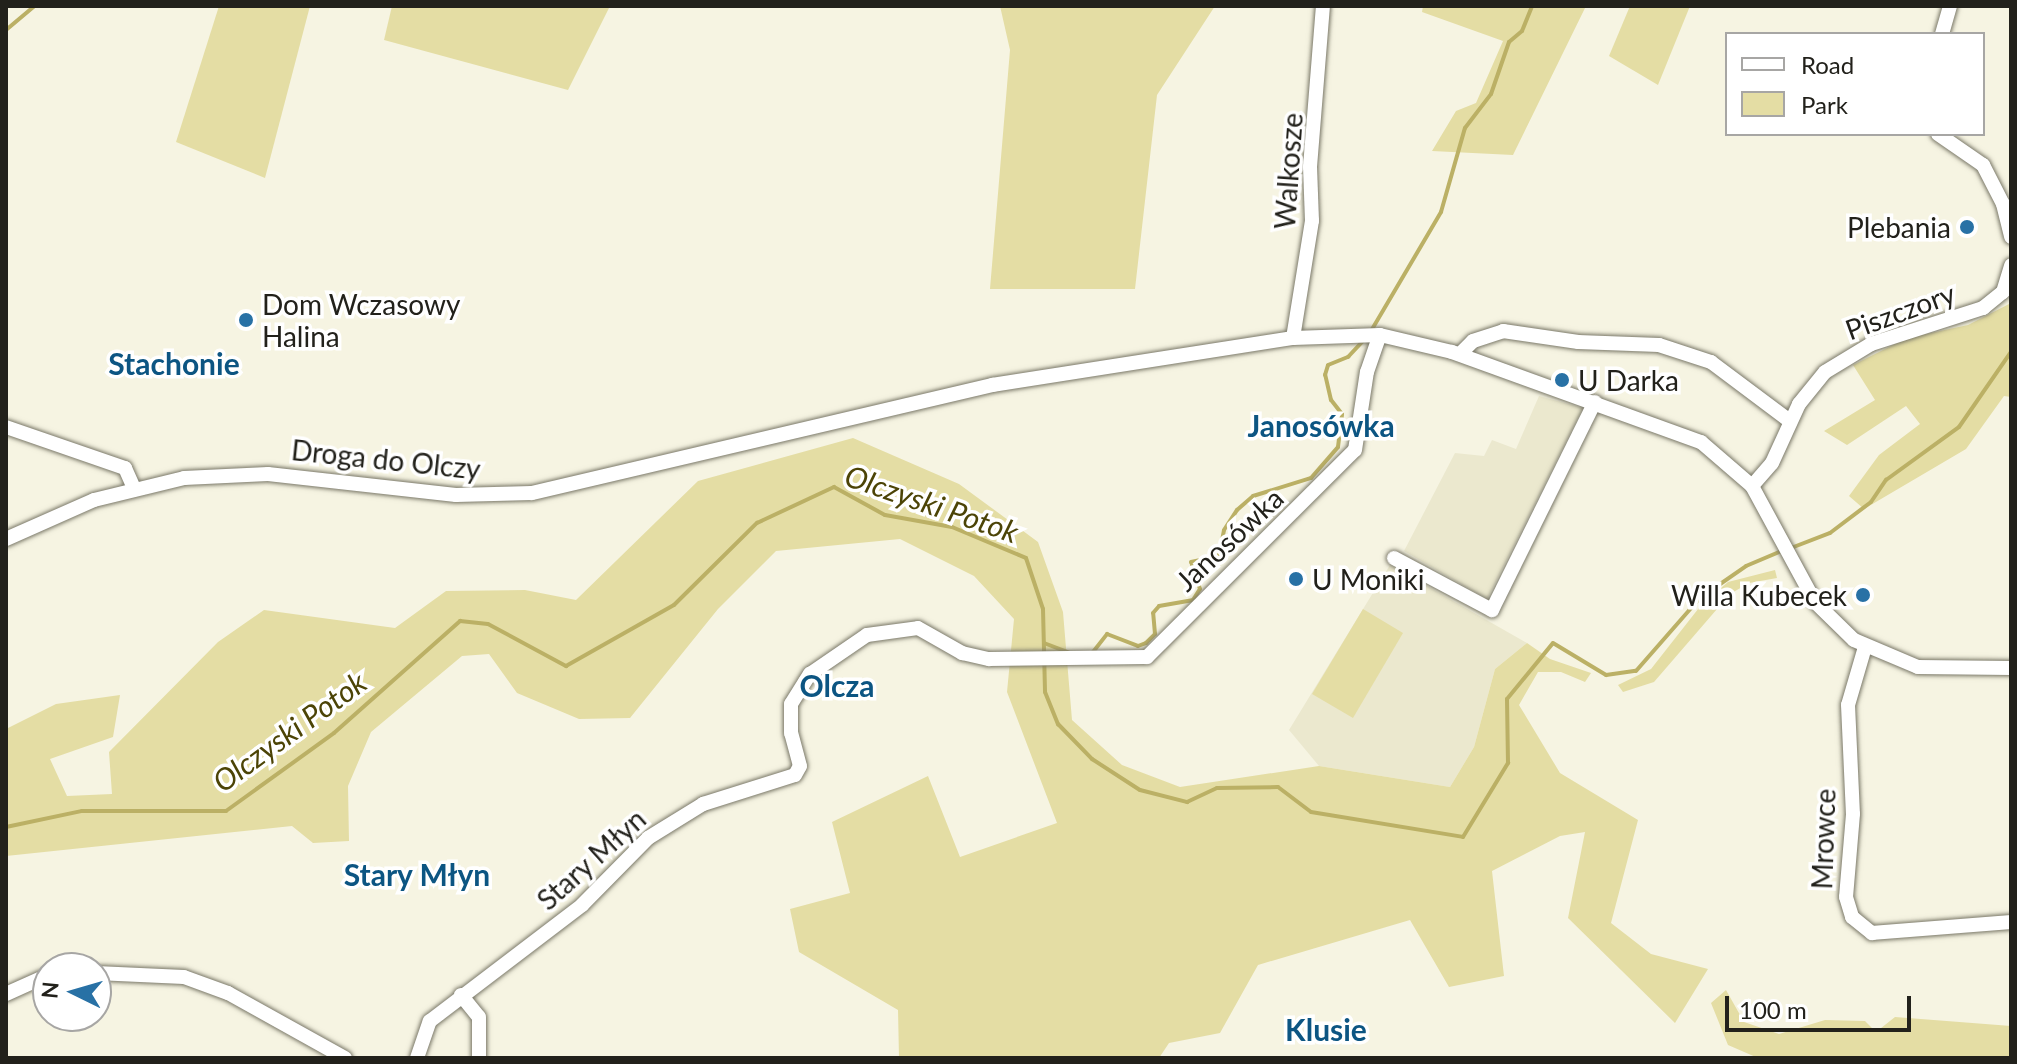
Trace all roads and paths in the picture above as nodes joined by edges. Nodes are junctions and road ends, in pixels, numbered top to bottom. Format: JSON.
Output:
{"nodes":[{"id":1,"x":1323,"y":6,"type":"edge"},
{"id":2,"x":1950,"y":6,"type":"edge"},
{"id":3,"x":1943,"y":32,"type":"edge"},
{"id":4,"x":1941,"y":136,"type":"edge"},
{"id":5,"x":2011,"y":237,"type":"edge"},
{"id":6,"x":2011,"y":265,"type":"edge"},
{"id":7,"x":1380,"y":335,"type":"junction"},
{"id":8,"x":1293,"y":338,"type":"junction"},
{"id":9,"x":1460,"y":354,"type":"junction"},
{"id":10,"x":1595,"y":402,"type":"junction"},
{"id":11,"x":1790,"y":421,"type":"junction"},
{"id":12,"x":6,"y":427,"type":"edge"},
{"id":13,"x":1752,"y":486,"type":"junction"},
{"id":14,"x":134,"y":488,"type":"junction"},
{"id":15,"x":6,"y":539,"type":"edge"},
{"id":16,"x":1394,"y":558,"type":"dead end"},
{"id":17,"x":1865,"y":647,"type":"junction"},
{"id":18,"x":1017,"y":657,"type":"joint"},
{"id":19,"x":2011,"y":668,"type":"edge"},
{"id":20,"x":2011,"y":922,"type":"edge"},
{"id":21,"x":112,"y":973,"type":"edge"},
{"id":22,"x":32,"y":982,"type":"edge"},
{"id":23,"x":6,"y":994,"type":"edge"},
{"id":24,"x":461,"y":995,"type":"junction"},
{"id":25,"x":345,"y":1058,"type":"edge"},
{"id":26,"x":417,"y":1058,"type":"edge"},
{"id":27,"x":479,"y":1058,"type":"edge"}],
"edges":[{"from":1,"to":8,"type":"street","name":"Walkosze"},
{"from":2,"to":3,"type":"street"},
{"from":4,"to":5,"type":"street"},
{"from":6,"to":11,"type":"street","name":"Piszczory"},
{"from":7,"to":8,"type":"street"},
{"from":7,"to":9,"type":"street"},
{"from":7,"to":18,"type":"street","name":"Janosówka"},
{"from":8,"to":14,"type":"street","name":"Droga do Olczy"},
{"from":9,"to":10,"type":"street"},
{"from":9,"to":11,"type":"street"},
{"from":10,"to":13,"type":"street"},
{"from":10,"to":16,"type":"street"},
{"from":11,"to":13,"type":"street","name":"Piszczory"},
{"from":12,"to":14,"type":"street"},
{"from":13,"to":17,"type":"street"},
{"from":14,"to":15,"type":"street","name":"Droga do Olczy"},
{"from":17,"to":19,"type":"street"},
{"from":17,"to":20,"type":"street","name":"Mrowce"},
{"from":18,"to":24,"type":"street","name":"Stary Młyn"},
{"from":21,"to":25,"type":"street"},
{"from":22,"to":23,"type":"street"},
{"from":24,"to":26,"type":"street","name":"Stary Młyn"},
{"from":24,"to":27,"type":"street"}]}
